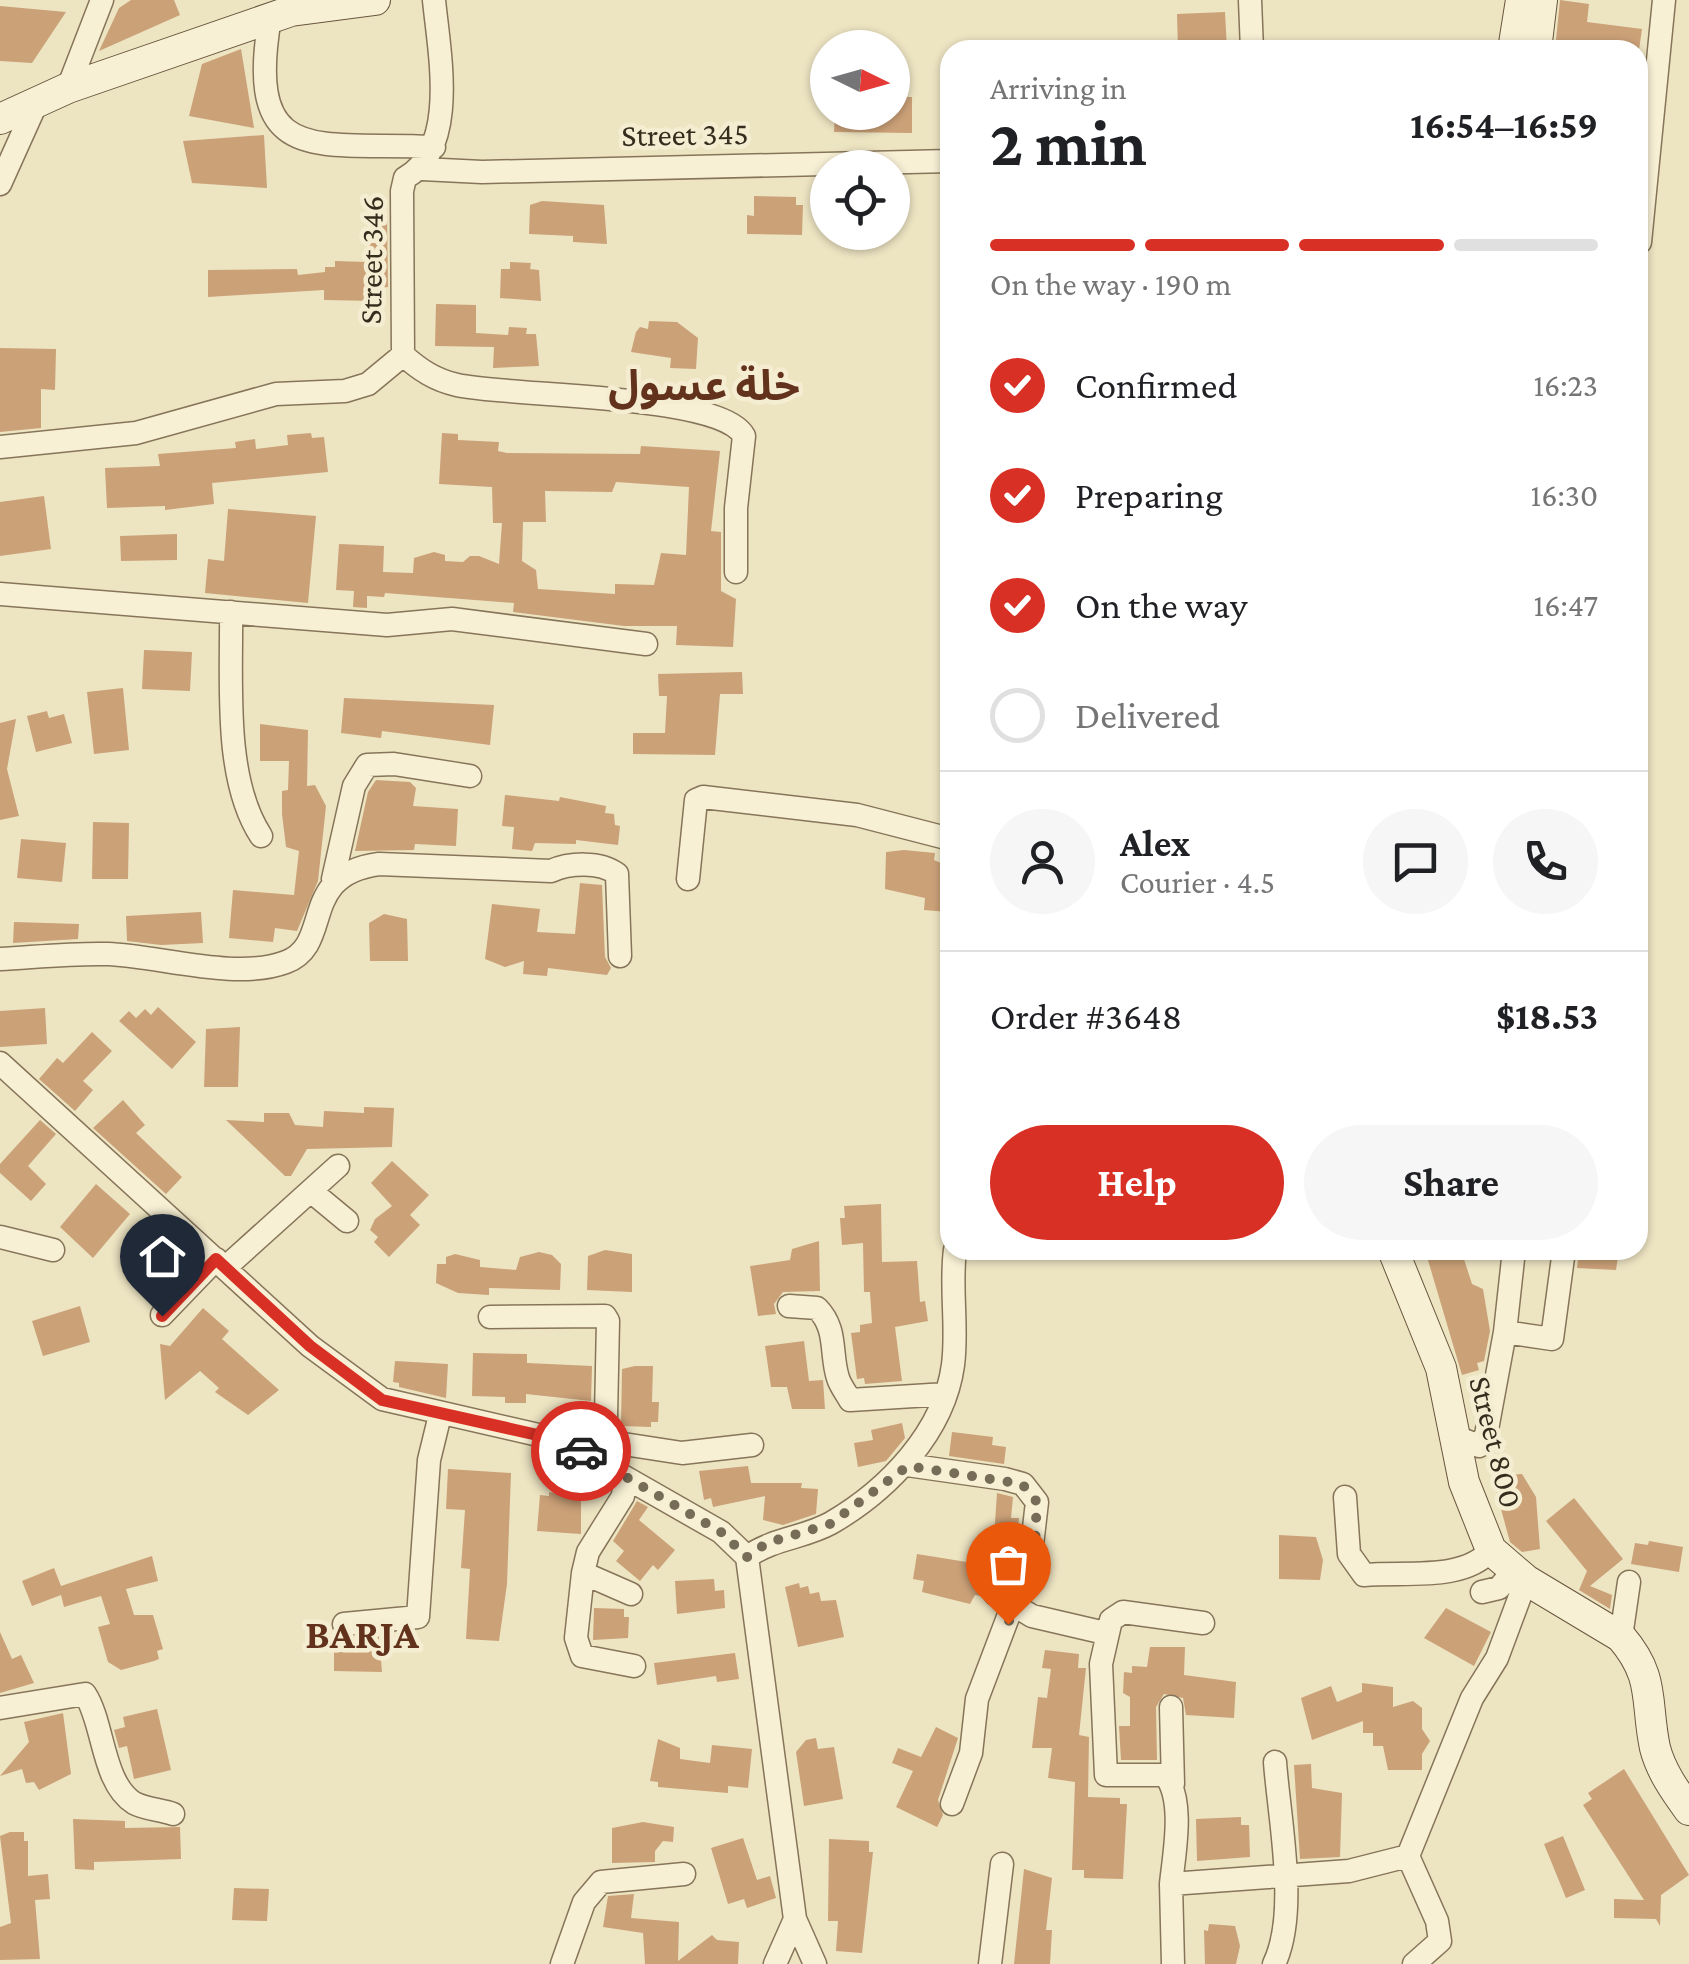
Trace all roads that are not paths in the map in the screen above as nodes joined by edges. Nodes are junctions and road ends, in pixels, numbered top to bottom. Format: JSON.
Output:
{"nodes":[{"id":1,"x":102,"y":0,"type":"edge"},
{"id":2,"x":376,"y":0,"type":"edge"},
{"id":3,"x":434,"y":0,"type":"edge"},
{"id":4,"x":1250,"y":0,"type":"edge"},
{"id":5,"x":1521,"y":0,"type":"edge"},
{"id":6,"x":1542,"y":0,"type":"edge"},
{"id":7,"x":1664,"y":0,"type":"edge"},
{"id":8,"x":283,"y":10,"type":"edge"},
{"id":9,"x":1252,"y":40,"type":"edge"},
{"id":10,"x":1515,"y":40,"type":"edge"},
{"id":11,"x":1537,"y":40,"type":"edge"},
{"id":12,"x":68,"y":88,"type":"junction"},
{"id":13,"x":36,"y":104,"type":"junction"},
{"id":14,"x":0,"y":119,"type":"edge"},
{"id":15,"x":434,"y":148,"type":"junction"},
{"id":16,"x":940,"y":161,"type":"edge"},
{"id":17,"x":1648,"y":161,"type":"edge"},
{"id":18,"x":422,"y":169,"type":"junction"},
{"id":19,"x":0,"y":184,"type":"edge"},
{"id":20,"x":403,"y":356,"type":"junction"},
{"id":21,"x":0,"y":447,"type":"edge"},
{"id":22,"x":736,"y":572,"type":"dead end"},
{"id":23,"x":0,"y":594,"type":"edge"},
{"id":24,"x":231,"y":612,"type":"junction"},
{"id":25,"x":646,"y":644,"type":"dead end"},
{"id":26,"x":470,"y":776,"type":"dead end"},
{"id":27,"x":262,"y":836,"type":"dead end"},
{"id":28,"x":940,"y":837,"type":"edge"},
{"id":29,"x":333,"y":880,"type":"junction"},
{"id":30,"x":688,"y":880,"type":"dead end"},
{"id":31,"x":620,"y":956,"type":"dead end"},
{"id":32,"x":0,"y":959,"type":"edge"},
{"id":33,"x":0,"y":1062,"type":"edge"},
{"id":34,"x":338,"y":1166,"type":"dead end"},
{"id":35,"x":312,"y":1192,"type":"junction"},
{"id":36,"x":348,"y":1221,"type":"dead end"},
{"id":37,"x":0,"y":1238,"type":"edge"},
{"id":38,"x":53,"y":1250,"type":"dead end"},
{"id":39,"x":955,"y":1260,"type":"edge"},
{"id":40,"x":1397,"y":1260,"type":"edge"},
{"id":41,"x":1513,"y":1260,"type":"edge"},
{"id":42,"x":1563,"y":1260,"type":"edge"},
{"id":43,"x":221,"y":1263,"type":"junction"},
{"id":44,"x":788,"y":1306,"type":"dead end"},
{"id":45,"x":162,"y":1316,"type":"dead end"},
{"id":46,"x":490,"y":1316,"type":"dead end"},
{"id":47,"x":1505,"y":1332,"type":"junction"},
{"id":48,"x":946,"y":1394,"type":"junction"},
{"id":49,"x":440,"y":1415,"type":"junction"},
{"id":50,"x":1456,"y":1437,"type":"junction"},
{"id":51,"x":752,"y":1445,"type":"dead end"},
{"id":52,"x":604,"y":1452,"type":"junction"},
{"id":53,"x":908,"y":1466,"type":"junction"},
{"id":54,"x":1344,"y":1497,"type":"dead end"},
{"id":55,"x":747,"y":1557,"type":"junction"},
{"id":56,"x":1510,"y":1566,"type":"junction"},
{"id":57,"x":584,"y":1573,"type":"junction"},
{"id":58,"x":1630,"y":1582,"type":"dead end"},
{"id":59,"x":1482,"y":1592,"type":"dead end"},
{"id":60,"x":631,"y":1594,"type":"dead end"},
{"id":61,"x":1004,"y":1599,"type":"junction"},
{"id":62,"x":1204,"y":1623,"type":"dead end"},
{"id":63,"x":344,"y":1624,"type":"dead end"},
{"id":64,"x":1105,"y":1633,"type":"junction"},
{"id":65,"x":1621,"y":1637,"type":"junction"},
{"id":66,"x":634,"y":1666,"type":"dead end"},
{"id":67,"x":0,"y":1708,"type":"edge"},
{"id":68,"x":1172,"y":1708,"type":"dead end"},
{"id":69,"x":1275,"y":1762,"type":"dead end"},
{"id":70,"x":1173,"y":1784,"type":"junction"},
{"id":71,"x":952,"y":1804,"type":"dead end"},
{"id":72,"x":1689,"y":1810,"type":"edge"},
{"id":73,"x":174,"y":1814,"type":"dead end"},
{"id":74,"x":1408,"y":1856,"type":"junction"},
{"id":75,"x":1002,"y":1864,"type":"dead end"},
{"id":76,"x":684,"y":1874,"type":"dead end"},
{"id":77,"x":1285,"y":1878,"type":"junction"},
{"id":78,"x":1171,"y":1884,"type":"junction"},
{"id":79,"x":796,"y":1919,"type":"junction"},
{"id":80,"x":562,"y":1964,"type":"edge"},
{"id":81,"x":775,"y":1964,"type":"edge"},
{"id":82,"x":815,"y":1964,"type":"edge"},
{"id":83,"x":990,"y":1964,"type":"edge"},
{"id":84,"x":1173,"y":1964,"type":"edge"},
{"id":85,"x":1274,"y":1964,"type":"edge"},
{"id":86,"x":1414,"y":1964,"type":"edge"}],
"edges":[{"from":1,"to":12,"type":"street"},
{"from":2,"to":8,"type":"main road"},
{"from":3,"to":15,"type":"street","name":"Street 346"},
{"from":4,"to":9,"type":"street"},
{"from":5,"to":10,"type":"main road"},
{"from":6,"to":11,"type":"main road"},
{"from":7,"to":17,"type":"street"},
{"from":8,"to":12,"type":"main road"},
{"from":8,"to":15,"type":"street"},
{"from":12,"to":13,"type":"main road"},
{"from":13,"to":14,"type":"main road"},
{"from":13,"to":19,"type":"street"},
{"from":15,"to":18,"type":"street","name":"Street 346"},
{"from":16,"to":18,"type":"street","name":"Street 345"},
{"from":18,"to":20,"type":"street","name":"Street 346"},
{"from":20,"to":21,"type":"street"},
{"from":20,"to":22,"type":"street"},
{"from":23,"to":24,"type":"street"},
{"from":24,"to":25,"type":"street"},
{"from":24,"to":27,"type":"street"},
{"from":26,"to":29,"type":"street"},
{"from":28,"to":30,"type":"street"},
{"from":29,"to":31,"type":"street"},
{"from":29,"to":32,"type":"street"},
{"from":33,"to":43,"type":"street"},
{"from":34,"to":35,"type":"street"},
{"from":35,"to":36,"type":"street"},
{"from":35,"to":43,"type":"street"},
{"from":37,"to":38,"type":"street"},
{"from":39,"to":48,"type":"street"},
{"from":40,"to":50,"type":"main road","name":"Street 800"},
{"from":41,"to":47,"type":"street"},
{"from":42,"to":47,"type":"street"},
{"from":43,"to":45,"type":"street"},
{"from":43,"to":49,"type":"street"},
{"from":44,"to":48,"type":"street"},
{"from":46,"to":52,"type":"street"},
{"from":47,"to":50,"type":"street"},
{"from":48,"to":53,"type":"street"},
{"from":49,"to":52,"type":"street"},
{"from":49,"to":63,"type":"street"},
{"from":50,"to":56,"type":"main road","name":"Street 800"},
{"from":51,"to":52,"type":"street"},
{"from":52,"to":55,"type":"street"},
{"from":52,"to":57,"type":"street"},
{"from":53,"to":55,"type":"street"},
{"from":53,"to":61,"type":"street"},
{"from":54,"to":56,"type":"street"},
{"from":55,"to":79,"type":"street"},
{"from":56,"to":59,"type":"street"},
{"from":56,"to":65,"type":"main road"},
{"from":56,"to":74,"type":"street"},
{"from":57,"to":60,"type":"street"},
{"from":57,"to":66,"type":"street"},
{"from":58,"to":65,"type":"street"},
{"from":61,"to":64,"type":"street"},
{"from":61,"to":71,"type":"street"},
{"from":62,"to":64,"type":"street"},
{"from":64,"to":70,"type":"street"},
{"from":65,"to":72,"type":"main road"},
{"from":67,"to":73,"type":"street"},
{"from":68,"to":70,"type":"street"},
{"from":69,"to":77,"type":"street"},
{"from":70,"to":78,"type":"street"},
{"from":74,"to":77,"type":"street"},
{"from":74,"to":86,"type":"street"},
{"from":75,"to":83,"type":"street"},
{"from":76,"to":80,"type":"street"},
{"from":77,"to":78,"type":"street"},
{"from":77,"to":85,"type":"street"},
{"from":78,"to":84,"type":"street"},
{"from":79,"to":81,"type":"street"},
{"from":79,"to":82,"type":"street"}]}
